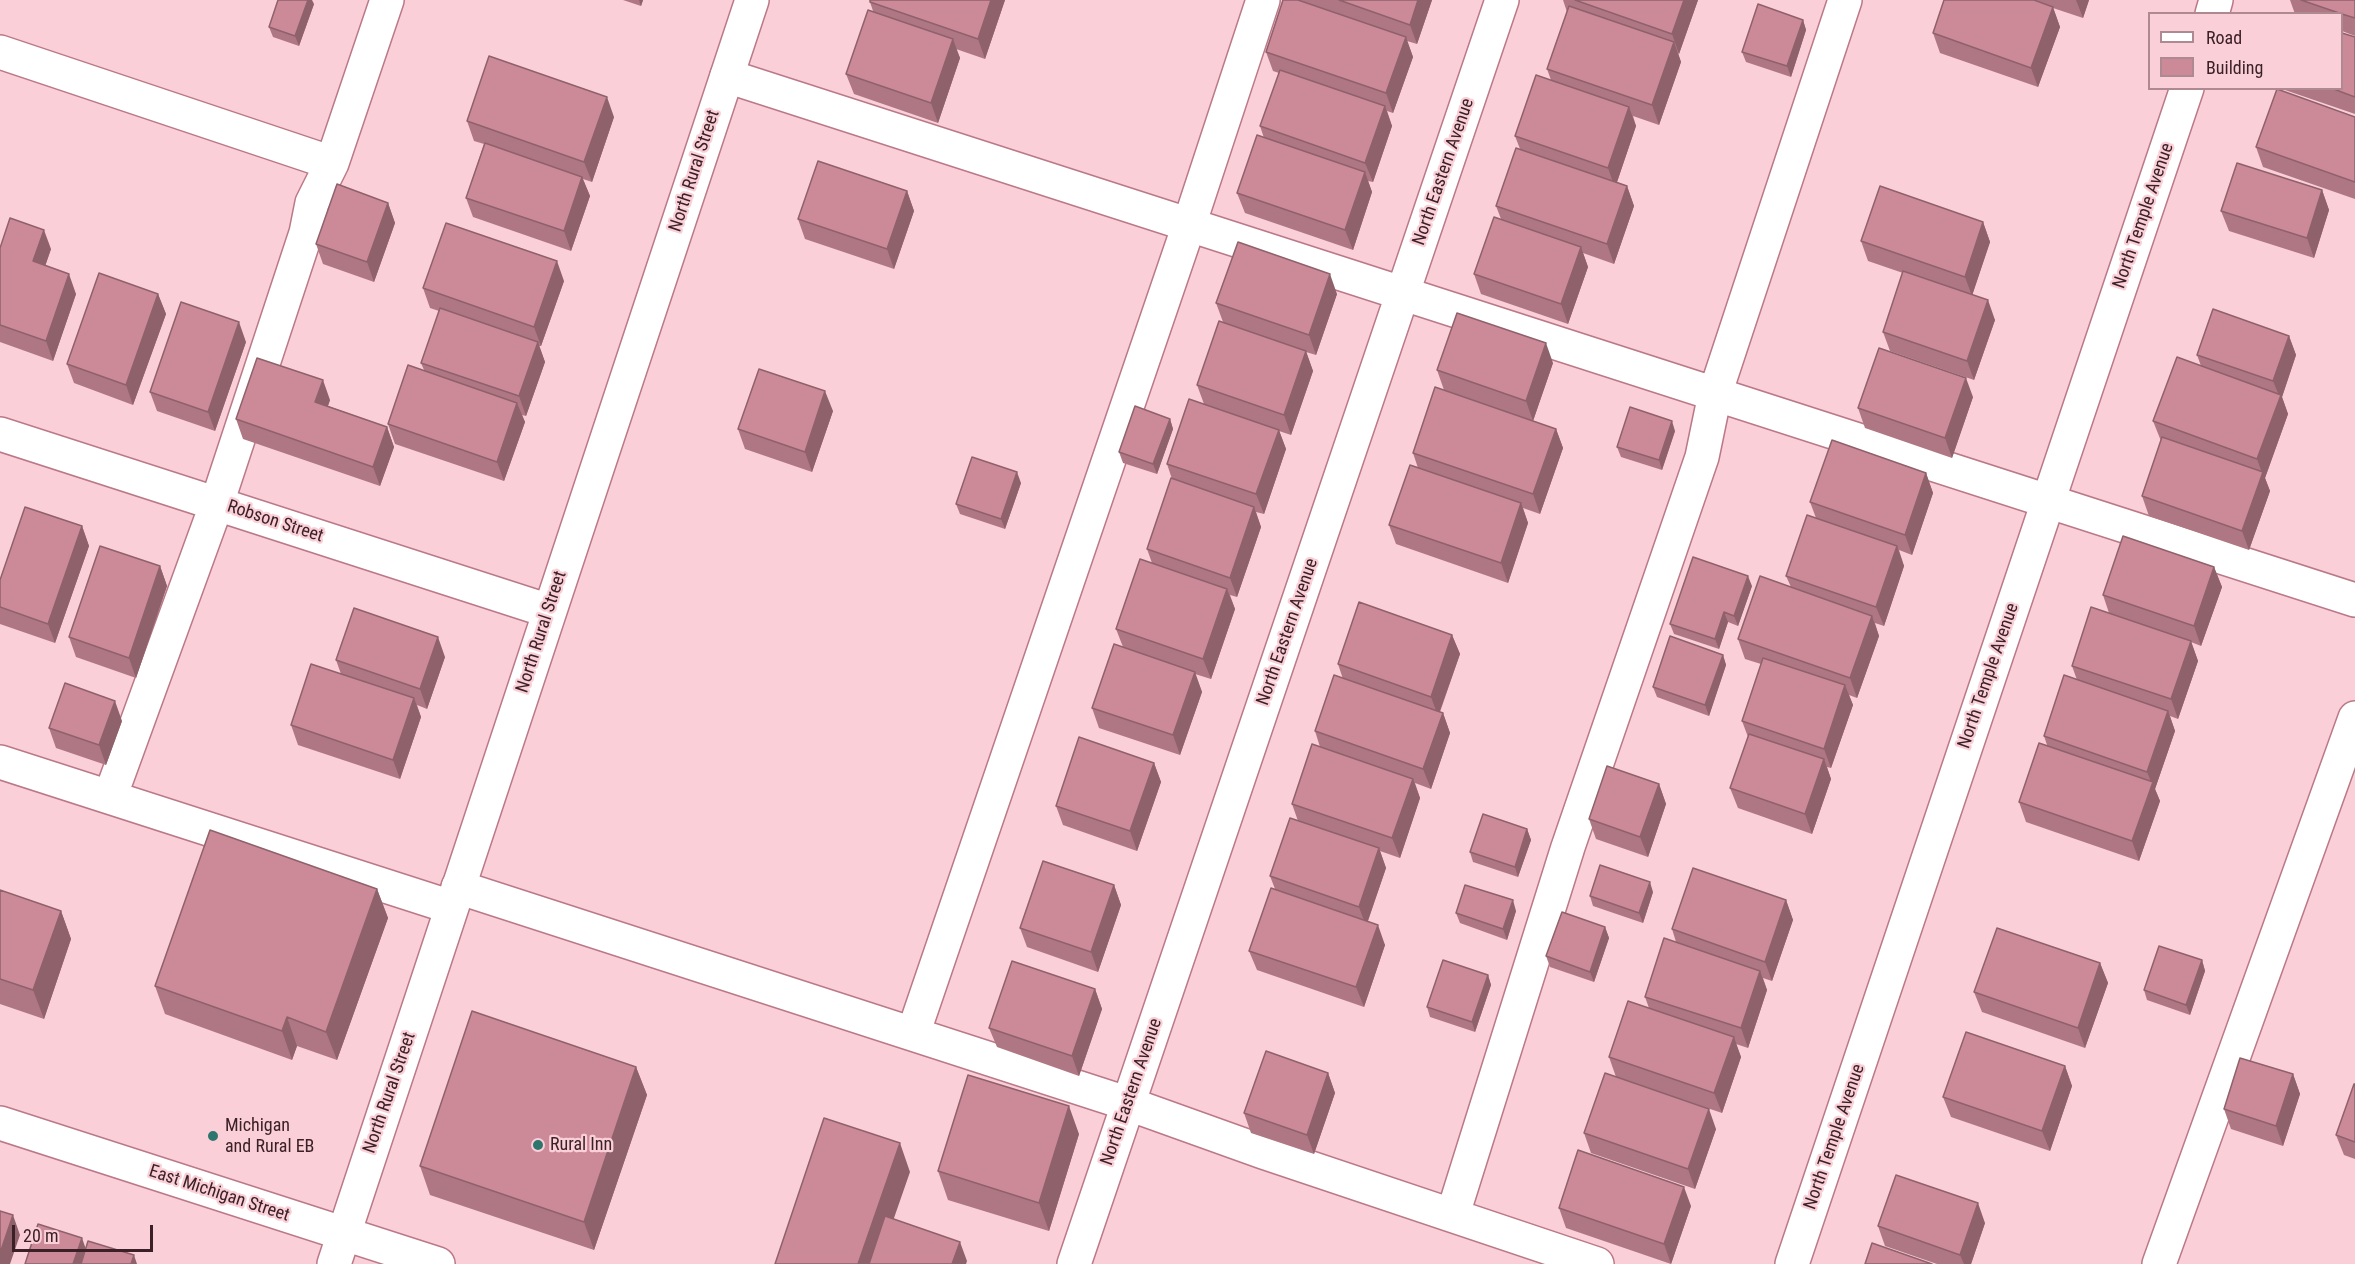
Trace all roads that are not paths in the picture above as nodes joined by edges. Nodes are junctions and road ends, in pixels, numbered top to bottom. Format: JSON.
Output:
{"nodes":[{"id":1,"x":387,"y":0,"type":"edge"},
{"id":2,"x":752,"y":0,"type":"edge"},
{"id":3,"x":1263,"y":0,"type":"edge"},
{"id":4,"x":1502,"y":0,"type":"edge"},
{"id":5,"x":1845,"y":0,"type":"edge"},
{"id":6,"x":0,"y":52,"type":"edge"},
{"id":7,"x":726,"y":76,"type":"junction"},
{"id":8,"x":2186,"y":90,"type":"edge"},
{"id":9,"x":332,"y":163,"type":"junction"},
{"id":10,"x":1190,"y":225,"type":"junction"},
{"id":11,"x":1403,"y":293,"type":"junction"},
{"id":12,"x":1716,"y":394,"type":"junction"},
{"id":13,"x":0,"y":434,"type":"edge"},
{"id":14,"x":2048,"y":502,"type":"junction"},
{"id":15,"x":217,"y":503,"type":"junction"},
{"id":16,"x":2355,"y":600,"type":"edge"},
{"id":17,"x":549,"y":611,"type":"junction"},
{"id":18,"x":2355,"y":718,"type":"edge"},
{"id":19,"x":0,"y":762,"type":"edge"},
{"id":20,"x":110,"y":797,"type":"junction"},
{"id":21,"x":454,"y":897,"type":"junction"},
{"id":22,"x":913,"y":1034,"type":"junction"},
{"id":23,"x":1129,"y":1104,"type":"junction"},
{"id":24,"x":0,"y":1123,"type":"edge"},
{"id":25,"x":1453,"y":1214,"type":"junction"},
{"id":26,"x":338,"y":1249,"type":"edge"},
{"id":27,"x":438,"y":1264,"type":"edge"},
{"id":28,"x":1074,"y":1264,"type":"edge"},
{"id":29,"x":1597,"y":1264,"type":"edge"},
{"id":30,"x":1792,"y":1264,"type":"edge"},
{"id":31,"x":2159,"y":1264,"type":"edge"}],
"edges":[{"from":1,"to":9,"type":"street"},
{"from":2,"to":7,"type":"street","name":"North Rural Street"},
{"from":3,"to":10,"type":"street"},
{"from":4,"to":11,"type":"street","name":"North Eastern Avenue"},
{"from":5,"to":12,"type":"street"},
{"from":6,"to":9,"type":"street"},
{"from":7,"to":10,"type":"street"},
{"from":7,"to":17,"type":"street","name":"North Rural Street"},
{"from":8,"to":14,"type":"street","name":"North Temple Avenue"},
{"from":9,"to":15,"type":"street"},
{"from":10,"to":11,"type":"street"},
{"from":10,"to":22,"type":"street"},
{"from":11,"to":12,"type":"street"},
{"from":11,"to":23,"type":"street","name":"North Eastern Avenue"},
{"from":12,"to":14,"type":"street"},
{"from":12,"to":25,"type":"street"},
{"from":13,"to":15,"type":"street","name":"Robson Street"},
{"from":14,"to":16,"type":"street"},
{"from":14,"to":30,"type":"street","name":"North Temple Avenue"},
{"from":15,"to":17,"type":"street","name":"Robson Street"},
{"from":15,"to":20,"type":"street"},
{"from":17,"to":21,"type":"street","name":"North Rural Street"},
{"from":18,"to":31,"type":"street"},
{"from":19,"to":20,"type":"street"},
{"from":20,"to":21,"type":"street"},
{"from":21,"to":22,"type":"street"},
{"from":21,"to":26,"type":"street","name":"North Rural Street"},
{"from":22,"to":23,"type":"street"},
{"from":23,"to":25,"type":"street"},
{"from":23,"to":28,"type":"street","name":"North Eastern Avenue"},
{"from":24,"to":26,"type":"street","name":"East Michigan Street"},
{"from":25,"to":29,"type":"street"},
{"from":26,"to":27,"type":"street","name":"East Michigan Street"}]}
